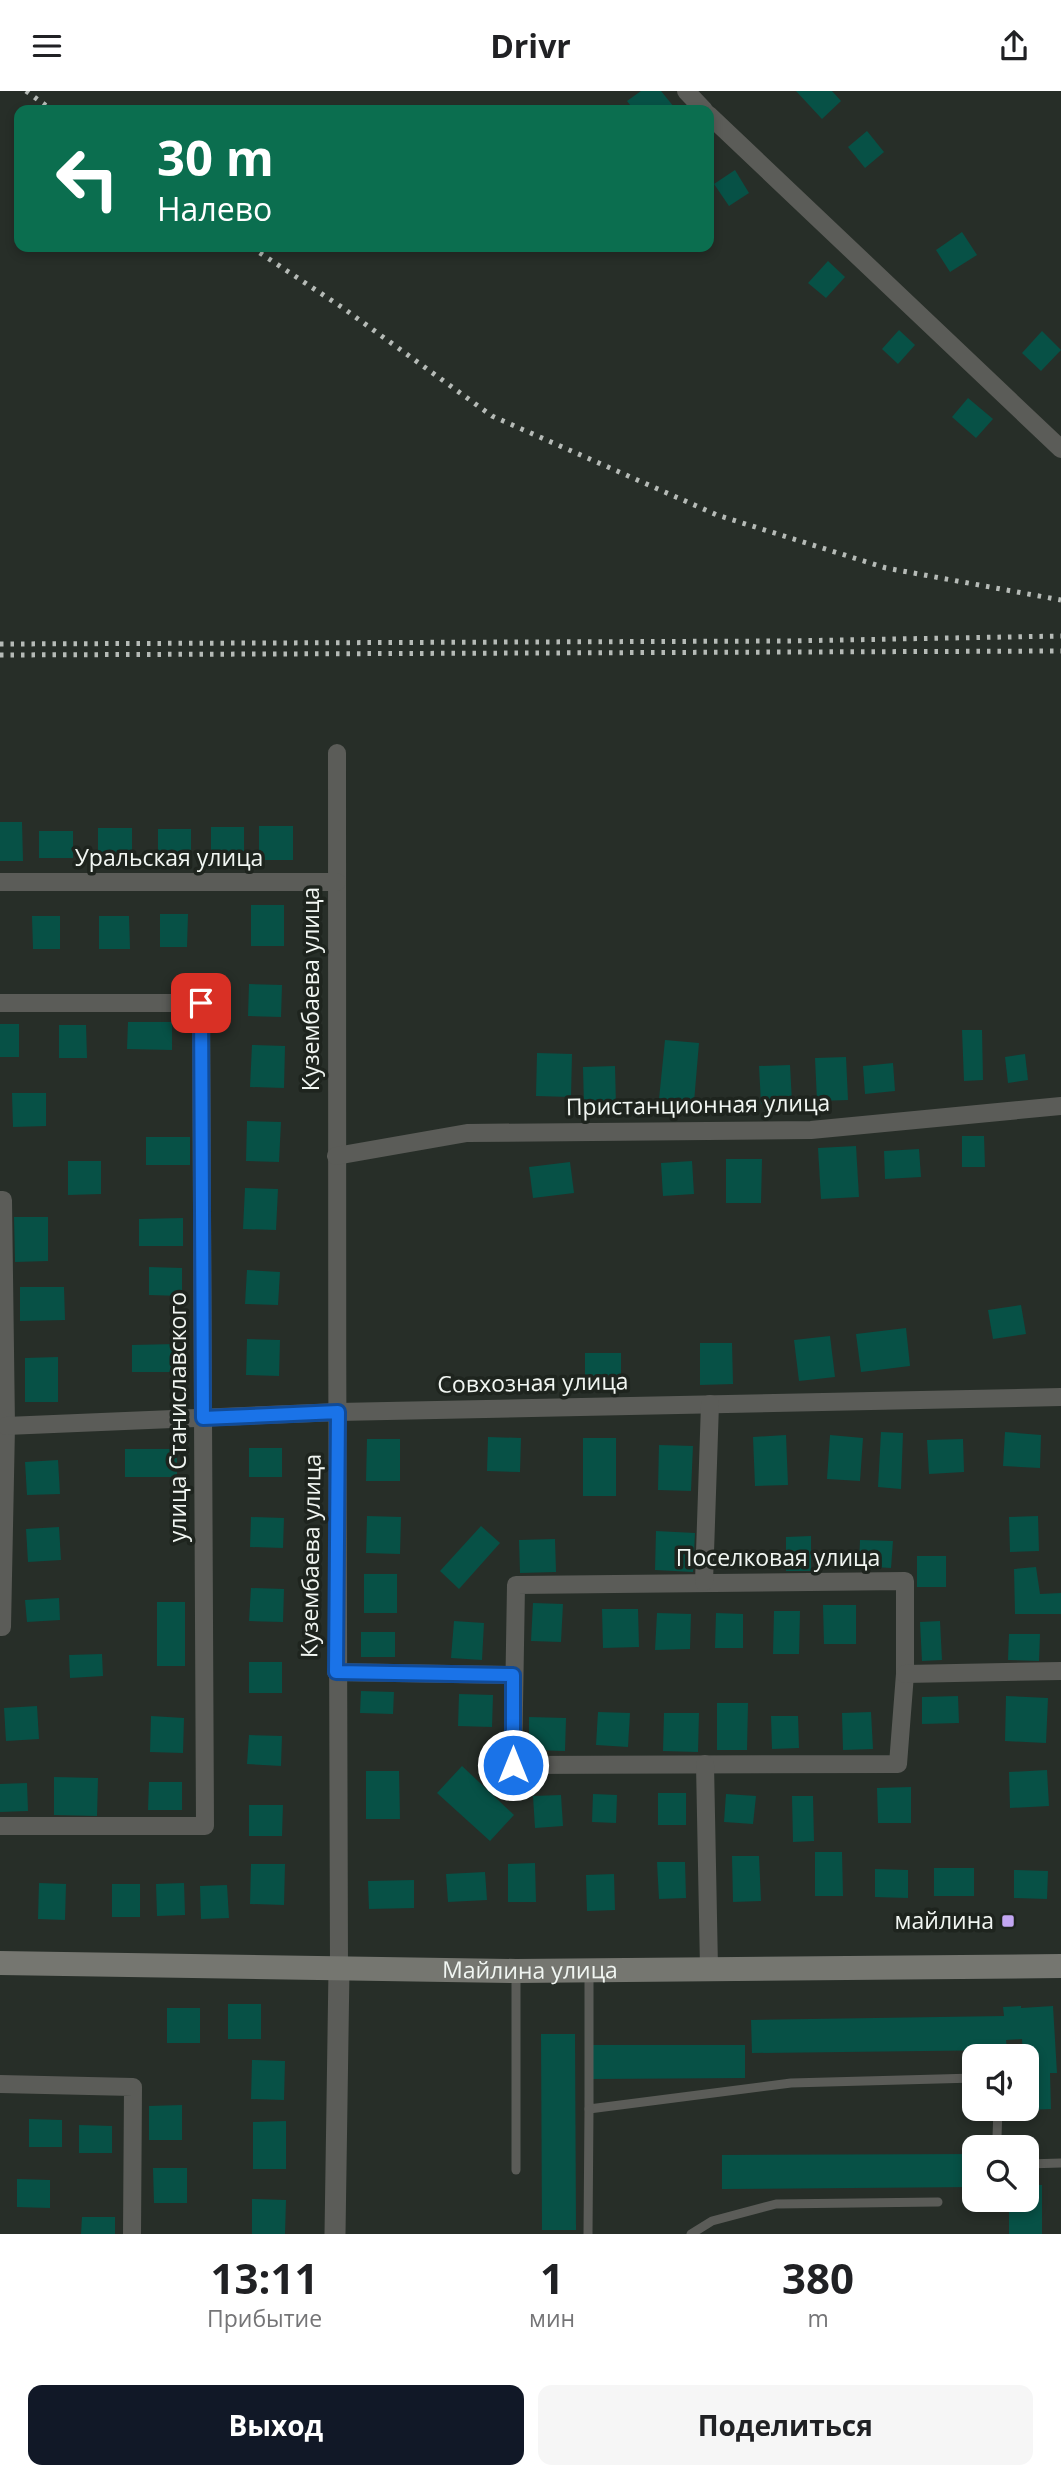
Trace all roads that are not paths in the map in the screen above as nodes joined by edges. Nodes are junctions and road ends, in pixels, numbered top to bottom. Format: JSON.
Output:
{"nodes":[{"id":1,"x":686,"y":91,"type":"edge"},
{"id":2,"x":699,"y":105,"type":"edge"},
{"id":3,"x":714,"y":120,"type":"edge"},
{"id":4,"x":1061,"y":449,"type":"edge"},
{"id":5,"x":337,"y":753,"type":"dead end"},
{"id":6,"x":0,"y":882,"type":"edge"},
{"id":7,"x":337,"y":882,"type":"junction"},
{"id":8,"x":0,"y":1003,"type":"edge"},
{"id":9,"x":1061,"y":1106,"type":"edge"},
{"id":10,"x":336,"y":1156,"type":"junction"},
{"id":11,"x":0,"y":1200,"type":"edge"},
{"id":12,"x":1061,"y":1397,"type":"edge"},
{"id":13,"x":710,"y":1404,"type":"junction"},
{"id":14,"x":338,"y":1412,"type":"junction"},
{"id":15,"x":203,"y":1418,"type":"junction"},
{"id":16,"x":6,"y":1426,"type":"junction"},
{"id":17,"x":704,"y":1582,"type":"junction"},
{"id":18,"x":0,"y":1627,"type":"edge"},
{"id":19,"x":1061,"y":1671,"type":"edge"},
{"id":20,"x":336,"y":1672,"type":"junction"},
{"id":21,"x":905,"y":1674,"type":"junction"},
{"id":22,"x":513,"y":1675,"type":"junction"},
{"id":23,"x":705,"y":1764,"type":"junction"},
{"id":24,"x":0,"y":1826,"type":"edge"},
{"id":25,"x":0,"y":1963,"type":"edge"},
{"id":26,"x":1061,"y":1966,"type":"edge"},
{"id":27,"x":709,"y":1968,"type":"junction"},
{"id":28,"x":339,"y":1969,"type":"junction"},
{"id":29,"x":516,"y":1971,"type":"junction"},
{"id":30,"x":589,"y":1971,"type":"junction"},
{"id":31,"x":962,"y":2078,"type":"edge"},
{"id":32,"x":0,"y":2084,"type":"edge"},
{"id":33,"x":589,"y":2109,"type":"junction"},
{"id":34,"x":1061,"y":2163,"type":"edge"},
{"id":35,"x":1039,"y":2164,"type":"edge"},
{"id":36,"x":516,"y":2170,"type":"dead end"},
{"id":37,"x":938,"y":2202,"type":"dead end"},
{"id":38,"x":132,"y":2234,"type":"edge"},
{"id":39,"x":335,"y":2234,"type":"edge"},
{"id":40,"x":588,"y":2234,"type":"edge"},
{"id":41,"x":691,"y":2234,"type":"edge"}],
"edges":[{"from":1,"to":2,"type":"street"},
{"from":3,"to":4,"type":"street"},
{"from":5,"to":7,"type":"street","name":"Кузембаева улица"},
{"from":6,"to":7,"type":"street","name":"Уральская улица"},
{"from":7,"to":10,"type":"street","name":"Кузембаева улица"},
{"from":8,"to":15,"type":"street","name":"улица Станиславского"},
{"from":9,"to":10,"type":"street","name":"Пристанционная улица"},
{"from":10,"to":14,"type":"street","name":"Кузембаева улица"},
{"from":11,"to":16,"type":"street"},
{"from":12,"to":13,"type":"street","name":"Совхозная улица"},
{"from":13,"to":14,"type":"street","name":"Совхозная улица"},
{"from":13,"to":17,"type":"street"},
{"from":14,"to":15,"type":"street","name":"Совхозная улица"},
{"from":14,"to":20,"type":"street","name":"Кузембаева улица"},
{"from":15,"to":16,"type":"street","name":"Совхозная улица"},
{"from":15,"to":24,"type":"street","name":"улица Станиславского"},
{"from":16,"to":18,"type":"street"},
{"from":17,"to":21,"type":"street","name":"Поселковая улица"},
{"from":17,"to":22,"type":"street","name":"Поселковая улица"},
{"from":19,"to":21,"type":"street"},
{"from":20,"to":22,"type":"street"},
{"from":20,"to":28,"type":"street","name":"Кузембаева улица"},
{"from":21,"to":23,"type":"street","name":"Поселковая улица"},
{"from":22,"to":23,"type":"street","name":"Поселковая улица"},
{"from":23,"to":27,"type":"street"},
{"from":25,"to":28,"type":"main road","name":"Майлина улица"},
{"from":26,"to":27,"type":"main road","name":"Майлина улица"},
{"from":27,"to":30,"type":"main road","name":"Майлина улица"},
{"from":28,"to":29,"type":"main road","name":"Майлина улица"},
{"from":28,"to":39,"type":"street","name":"Кузембаева улица"},
{"from":29,"to":30,"type":"main road","name":"Майлина улица"},
{"from":29,"to":36,"type":"lane"},
{"from":30,"to":33,"type":"lane"},
{"from":31,"to":33,"type":"lane"},
{"from":32,"to":38,"type":"street"},
{"from":33,"to":40,"type":"lane"},
{"from":34,"to":35,"type":"lane"},
{"from":37,"to":41,"type":"lane"}]}
